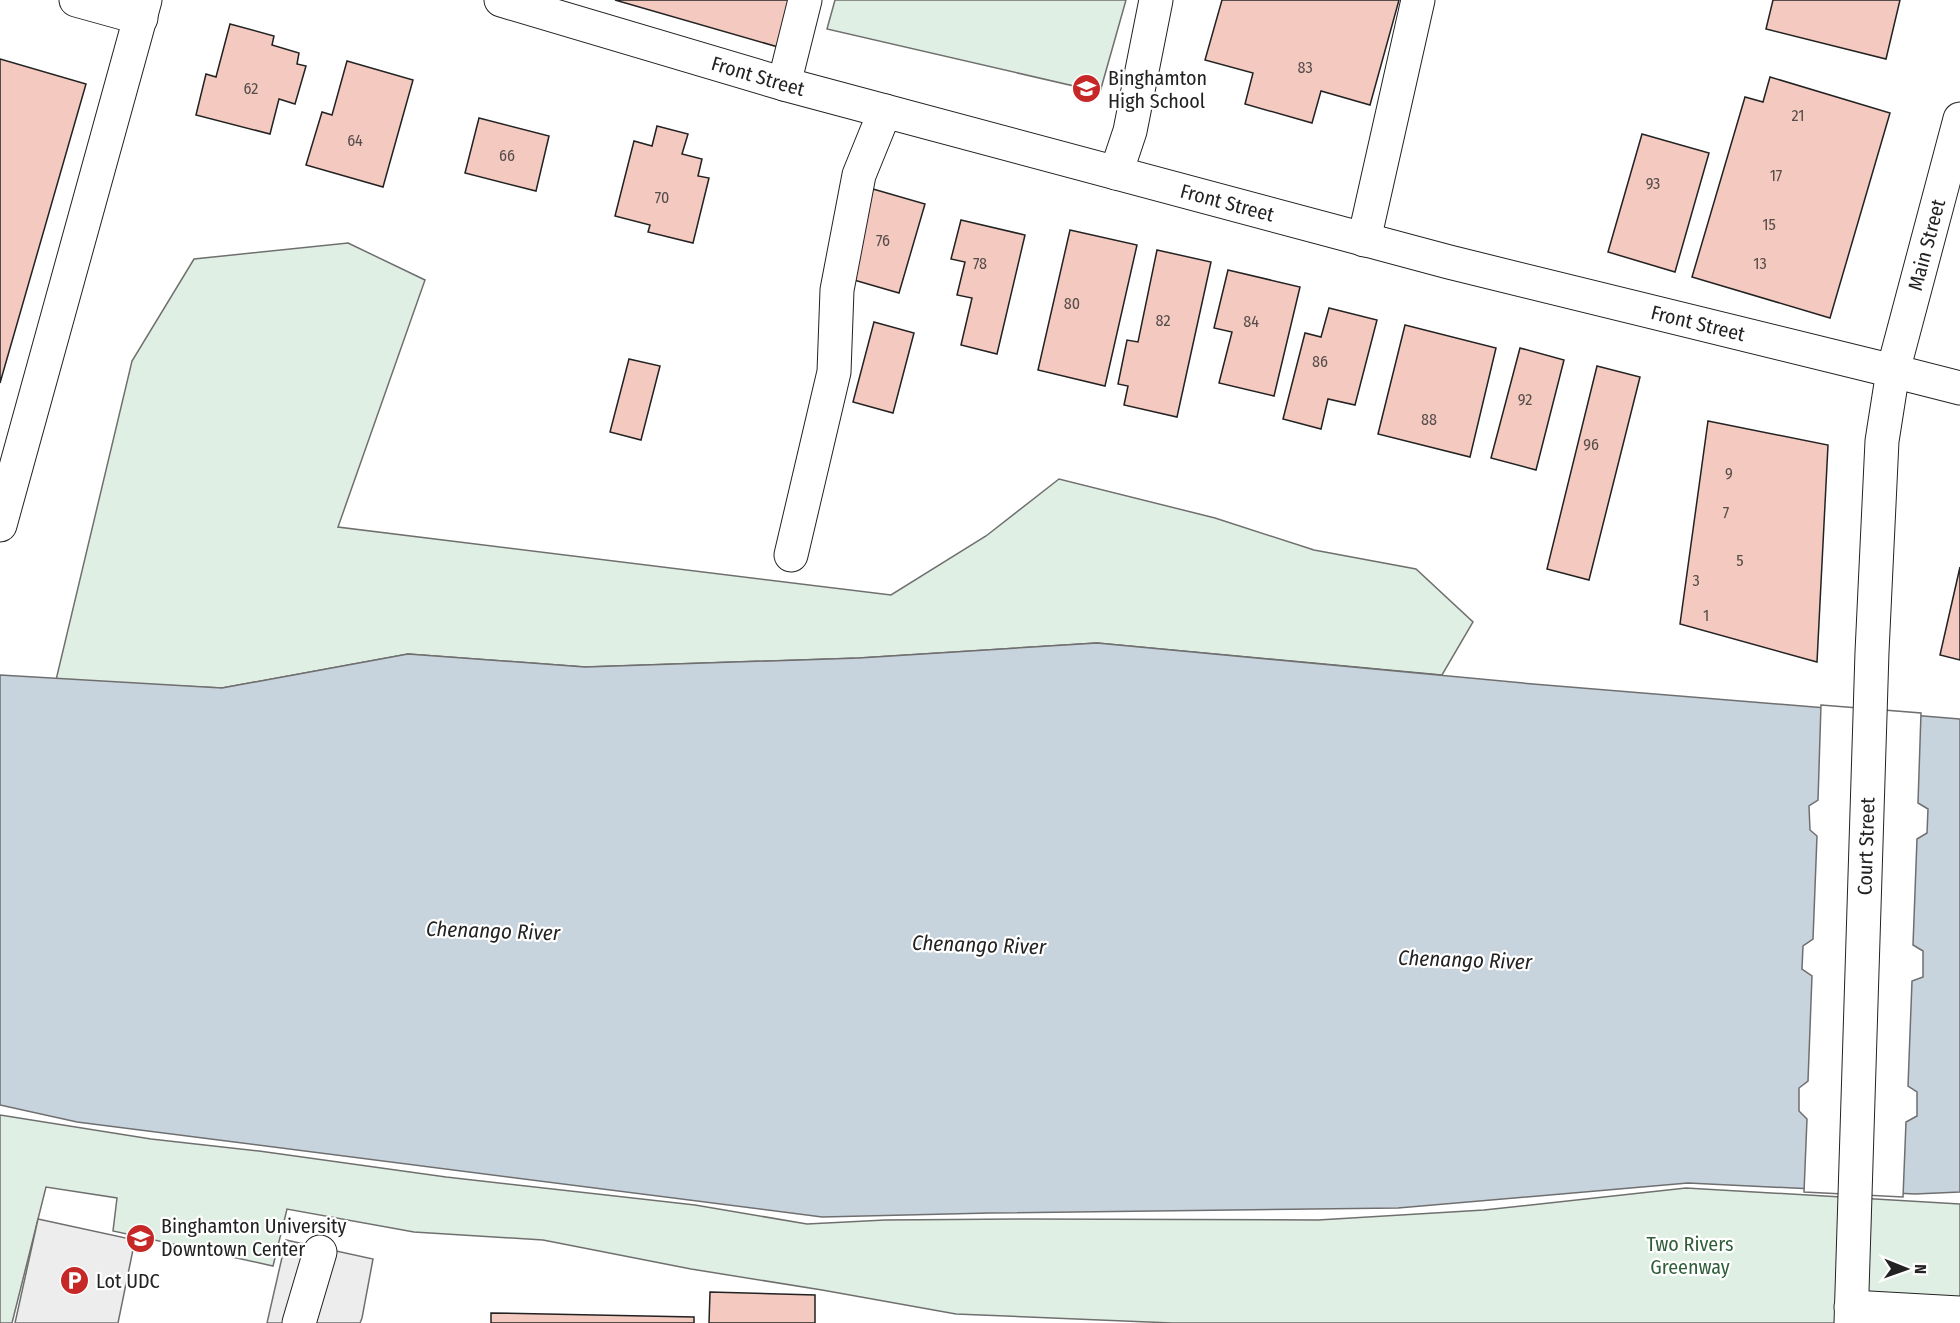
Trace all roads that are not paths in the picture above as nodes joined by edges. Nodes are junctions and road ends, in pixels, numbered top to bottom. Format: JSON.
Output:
{"nodes":[{"id":1,"x":76,"y":0,"type":"edge"},
{"id":2,"x":501,"y":0,"type":"edge"},
{"id":3,"x":805,"y":0,"type":"edge"},
{"id":4,"x":1156,"y":0,"type":"edge"},
{"id":5,"x":1418,"y":0,"type":"edge"},
{"id":6,"x":143,"y":9,"type":"edge"},
{"id":7,"x":784,"y":84,"type":"junction"},
{"id":8,"x":885,"y":111,"type":"junction"},
{"id":9,"x":1960,"y":119,"type":"edge"},
{"id":10,"x":1116,"y":173,"type":"junction"},
{"id":11,"x":1364,"y":240,"type":"junction"},
{"id":12,"x":1893,"y":371,"type":"junction"},
{"id":13,"x":1960,"y":388,"type":"edge"},
{"id":14,"x":0,"y":525,"type":"edge"},
{"id":15,"x":790,"y":555,"type":"dead end"},
{"id":16,"x":320,"y":1252,"type":"dead end"},
{"id":17,"x":1960,"y":1313,"type":"edge"},
{"id":18,"x":1851,"y":1315,"type":"edge"},
{"id":19,"x":299,"y":1323,"type":"edge"}],
"edges":[{"from":1,"to":6,"type":"street"},
{"from":2,"to":7,"type":"street","name":"Front Street"},
{"from":3,"to":7,"type":"street"},
{"from":4,"to":10,"type":"street"},
{"from":5,"to":11,"type":"street"},
{"from":6,"to":14,"type":"street"},
{"from":7,"to":8,"type":"street","name":"Front Street"},
{"from":8,"to":10,"type":"street","name":"Front Street"},
{"from":8,"to":15,"type":"street"},
{"from":9,"to":12,"type":"street","name":"Main Street"},
{"from":10,"to":11,"type":"street","name":"Front Street"},
{"from":11,"to":12,"type":"street","name":"Front Street"},
{"from":12,"to":13,"type":"street","name":"Front Street"},
{"from":12,"to":18,"type":"street","name":"Court Street"},
{"from":16,"to":19,"type":"street"},
{"from":17,"to":18,"type":"street"}]}
